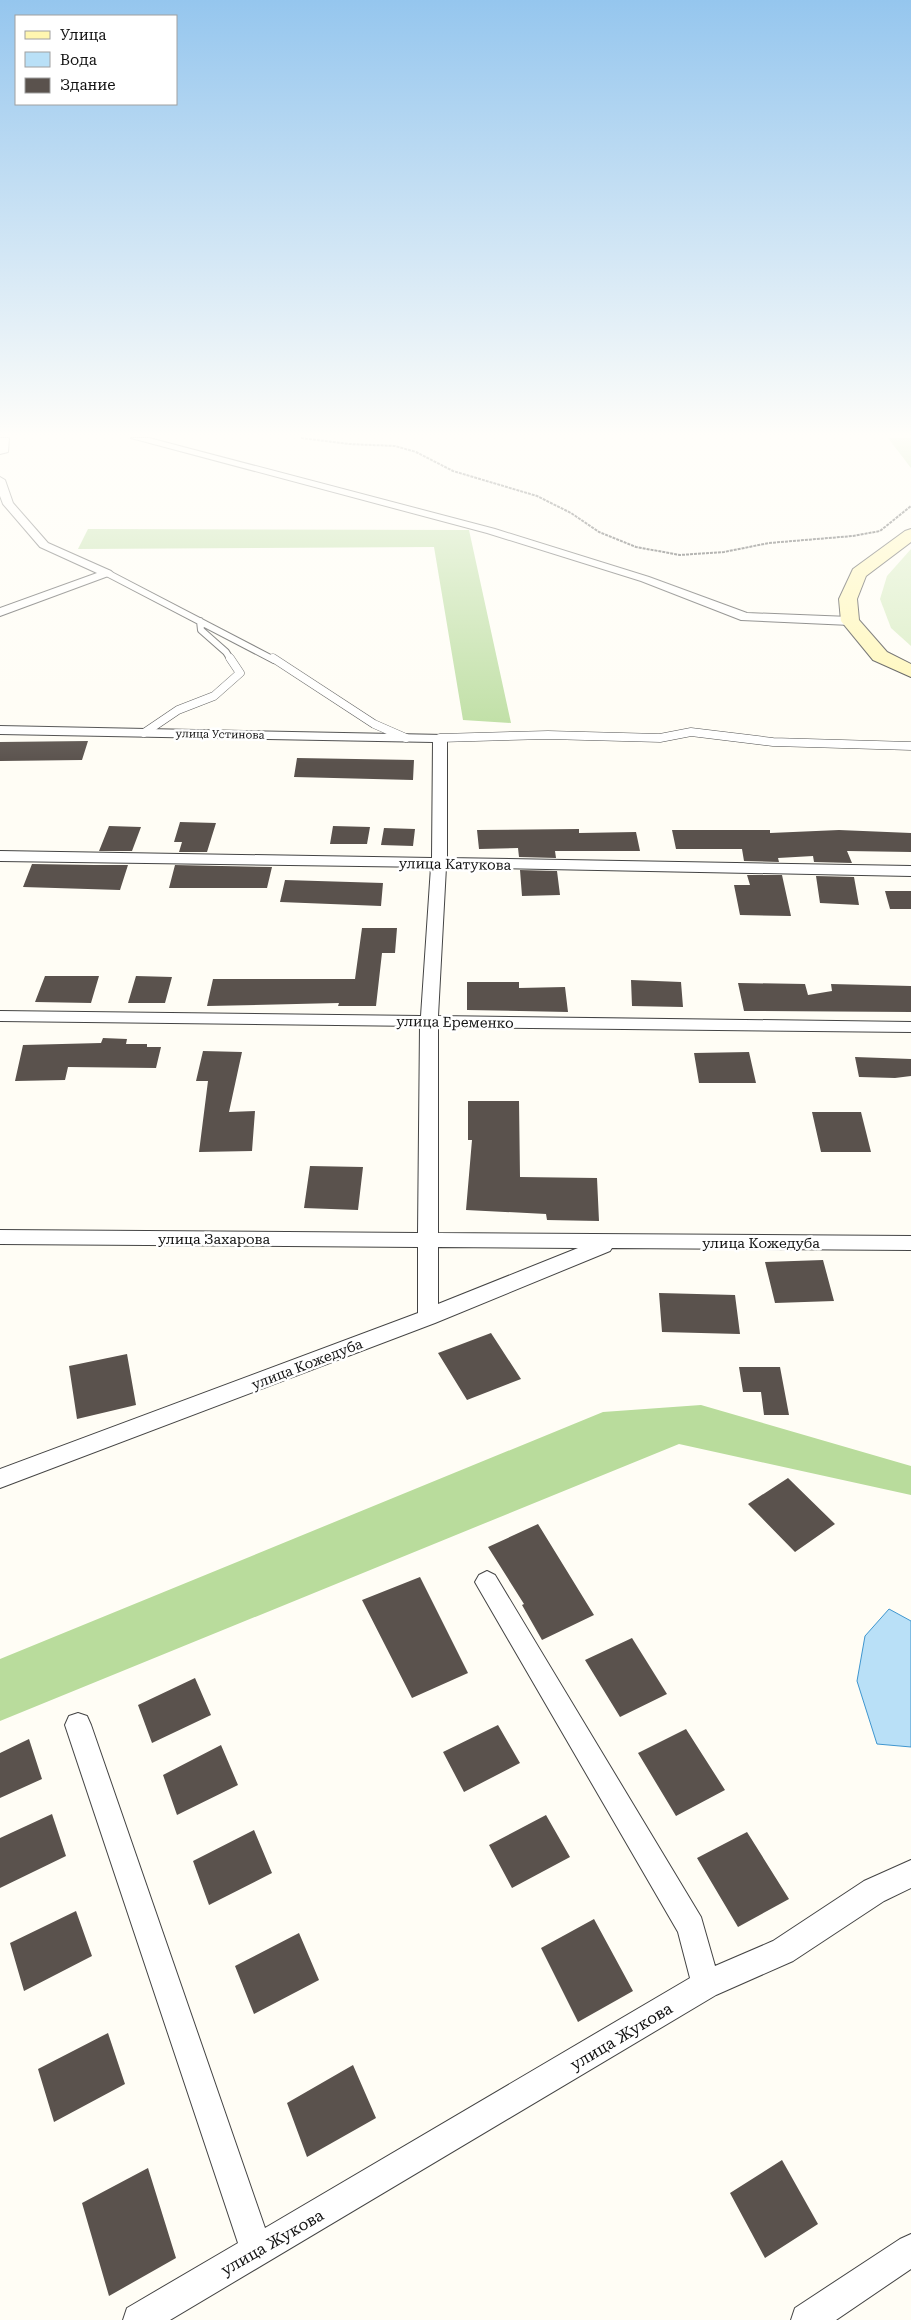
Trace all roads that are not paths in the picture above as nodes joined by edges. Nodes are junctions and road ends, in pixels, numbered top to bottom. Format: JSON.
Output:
{"nodes":[{"id":1,"x":47,"y":546,"type":"edge"},
{"id":2,"x":541,"y":546,"type":"edge"},
{"id":3,"x":895,"y":546,"type":"edge"},
{"id":4,"x":107,"y":573,"type":"junction"},
{"id":5,"x":0,"y":612,"type":"edge"},
{"id":6,"x":200,"y":621,"type":"junction"},
{"id":7,"x":850,"y":621,"type":"junction"},
{"id":8,"x":911,"y":671,"type":"edge"},
{"id":9,"x":0,"y":730,"type":"edge"},
{"id":10,"x":144,"y":732,"type":"junction"},
{"id":11,"x":406,"y":738,"type":"junction"},
{"id":12,"x":440,"y":738,"type":"junction"},
{"id":13,"x":911,"y":746,"type":"edge"},
{"id":14,"x":0,"y":856,"type":"edge"},
{"id":15,"x":439,"y":863,"type":"junction"},
{"id":16,"x":911,"y":871,"type":"edge"},
{"id":17,"x":0,"y":1016,"type":"edge"},
{"id":18,"x":429,"y":1022,"type":"junction"},
{"id":19,"x":911,"y":1027,"type":"edge"},
{"id":20,"x":0,"y":1237,"type":"edge"},
{"id":21,"x":428,"y":1240,"type":"junction"},
{"id":22,"x":611,"y":1242,"type":"junction"},
{"id":23,"x":911,"y":1243,"type":"edge"},
{"id":24,"x":428,"y":1317,"type":"junction"},
{"id":25,"x":0,"y":1479,"type":"edge"},
{"id":26,"x":487,"y":1582,"type":"dead end"},
{"id":27,"x":78,"y":1724,"type":"dead end"},
{"id":28,"x":911,"y":1874,"type":"edge"},
{"id":29,"x":706,"y":1985,"type":"junction"},
{"id":30,"x":911,"y":2250,"type":"edge"},
{"id":31,"x":257,"y":2251,"type":"junction"},
{"id":32,"x":139,"y":2320,"type":"edge"},
{"id":33,"x":807,"y":2320,"type":"edge"}],
"edges":[{"from":1,"to":4,"type":"street"},
{"from":2,"to":7,"type":"street"},
{"from":3,"to":7,"type":"main road"},
{"from":4,"to":5,"type":"street"},
{"from":4,"to":6,"type":"lane"},
{"from":6,"to":10,"type":"lane"},
{"from":6,"to":11,"type":"lane"},
{"from":7,"to":8,"type":"main road"},
{"from":9,"to":10,"type":"street","name":"улица Устинова"},
{"from":10,"to":11,"type":"street","name":"улица Устинова"},
{"from":11,"to":12,"type":"street","name":"улица Устинова"},
{"from":12,"to":13,"type":"lane"},
{"from":12,"to":15,"type":"street"},
{"from":14,"to":15,"type":"street","name":"улица Катукова"},
{"from":15,"to":16,"type":"street","name":"улица Катукова"},
{"from":15,"to":18,"type":"street"},
{"from":17,"to":18,"type":"street","name":"улица Еременко"},
{"from":18,"to":19,"type":"street","name":"улица Еременко"},
{"from":18,"to":21,"type":"street"},
{"from":20,"to":21,"type":"street","name":"улица Захарова"},
{"from":21,"to":22,"type":"street","name":"улица Кожедуба"},
{"from":21,"to":24,"type":"street"},
{"from":22,"to":23,"type":"street","name":"улица Кожедуба"},
{"from":22,"to":24,"type":"street","name":"улица Кожедуба"},
{"from":24,"to":25,"type":"street","name":"улица Кожедуба"},
{"from":26,"to":29,"type":"street"},
{"from":27,"to":31,"type":"street"},
{"from":28,"to":29,"type":"street","name":"улица Жукова"},
{"from":29,"to":31,"type":"street","name":"улица Жукова"},
{"from":30,"to":33,"type":"street"},
{"from":31,"to":32,"type":"street","name":"улица Жукова"}]}
